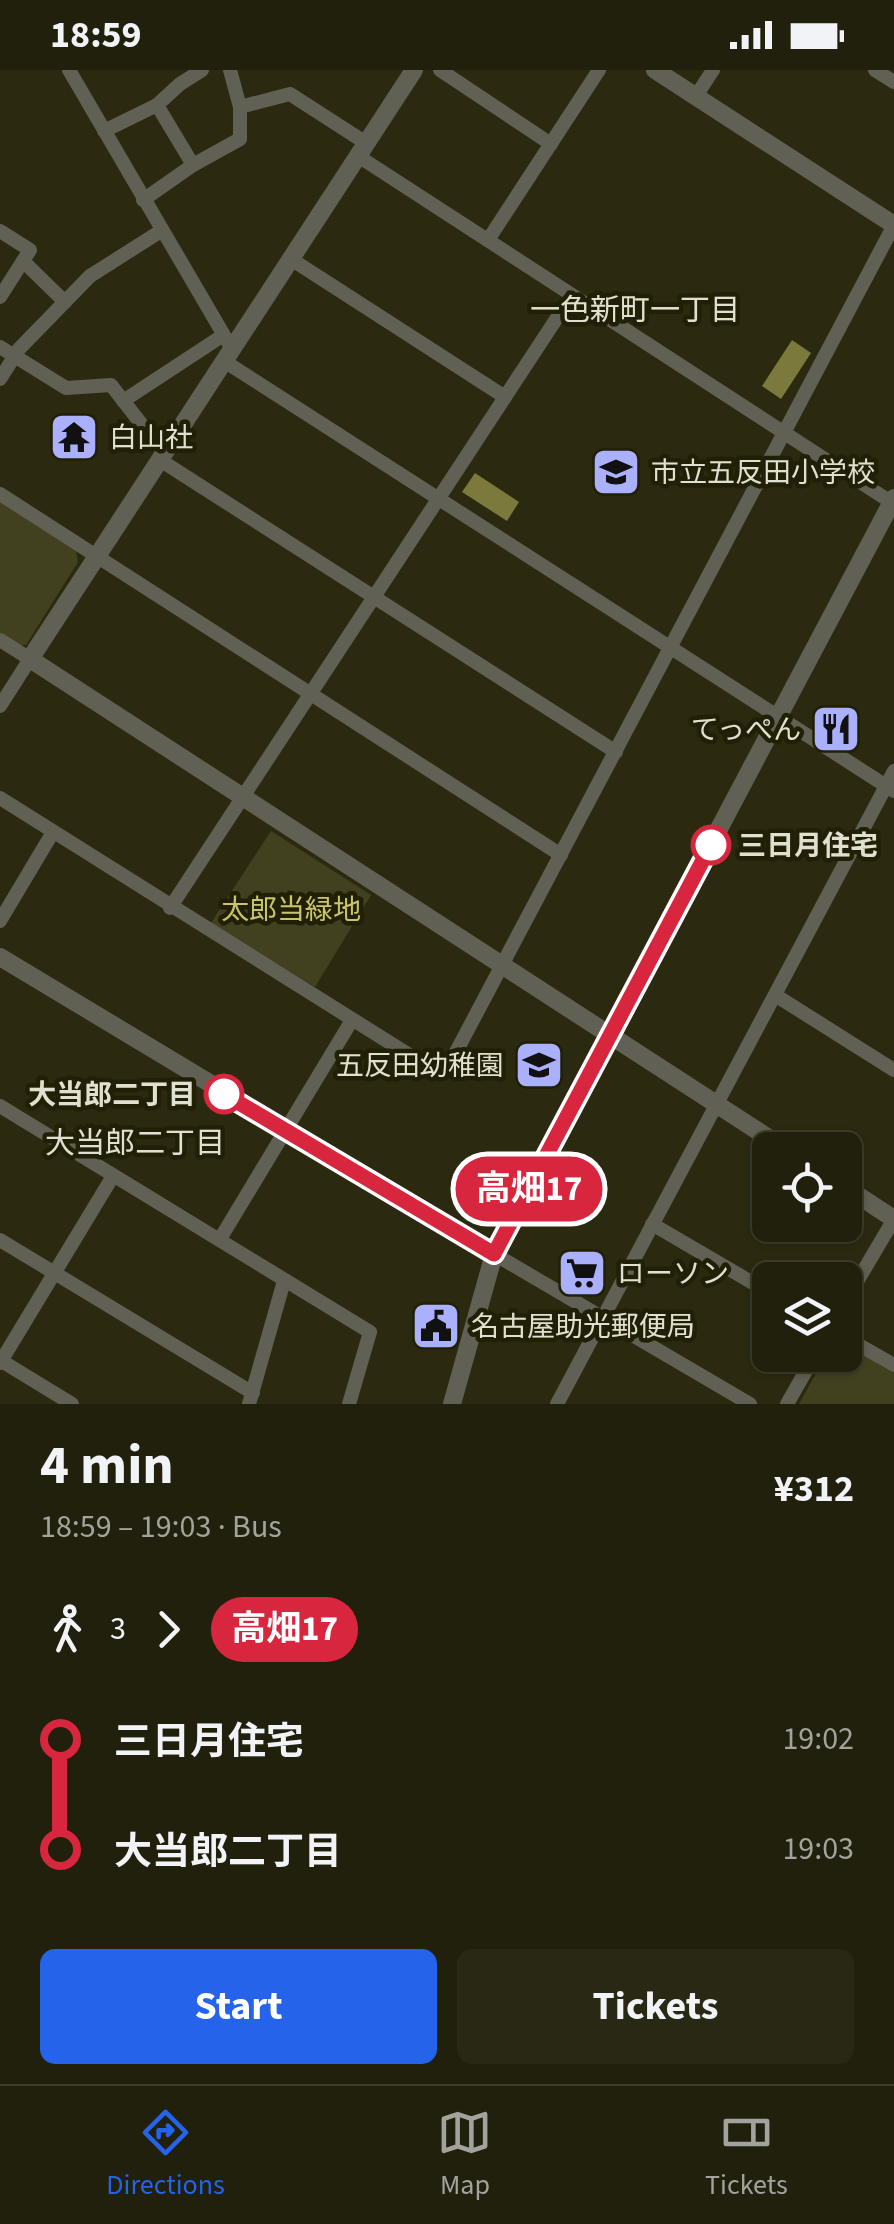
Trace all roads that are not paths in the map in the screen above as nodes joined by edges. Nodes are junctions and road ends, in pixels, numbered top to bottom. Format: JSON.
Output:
{"nodes":[{"id":1,"x":69,"y":70,"type":"edge"},
{"id":2,"x":202,"y":70,"type":"edge"},
{"id":3,"x":230,"y":70,"type":"edge"},
{"id":4,"x":414,"y":70,"type":"edge"},
{"id":5,"x":440,"y":70,"type":"edge"},
{"id":6,"x":599,"y":70,"type":"edge"},
{"id":7,"x":656,"y":70,"type":"edge"},
{"id":8,"x":713,"y":70,"type":"edge"},
{"id":9,"x":874,"y":70,"type":"edge"},
{"id":10,"x":894,"y":82,"type":"edge"},
{"id":11,"x":696,"y":96,"type":"junction"},
{"id":12,"x":157,"y":105,"type":"junction"},
{"id":13,"x":240,"y":108,"type":"junction"},
{"id":14,"x":104,"y":131,"type":"junction"},
{"id":15,"x":551,"y":144,"type":"junction"},
{"id":16,"x":362,"y":150,"type":"junction"},
{"id":17,"x":193,"y":165,"type":"junction"},
{"id":18,"x":144,"y":200,"type":"junction"},
{"id":19,"x":894,"y":225,"type":"edge"},
{"id":20,"x":0,"y":231,"type":"edge"},
{"id":21,"x":161,"y":231,"type":"junction"},
{"id":22,"x":488,"y":240,"type":"junction"},
{"id":23,"x":290,"y":259,"type":"junction"},
{"id":24,"x":24,"y":261,"type":"junction"},
{"id":25,"x":572,"y":295,"type":"junction"},
{"id":26,"x":0,"y":298,"type":"edge"},
{"id":27,"x":65,"y":302,"type":"junction"},
{"id":28,"x":0,"y":348,"type":"edge"},
{"id":29,"x":226,"y":349,"type":"junction"},
{"id":30,"x":14,"y":356,"type":"junction"},
{"id":31,"x":0,"y":378,"type":"edge"},
{"id":32,"x":505,"y":397,"type":"junction"},
{"id":33,"x":123,"y":401,"type":"junction"},
{"id":34,"x":784,"y":433,"type":"junction"},
{"id":35,"x":162,"y":456,"type":"junction"},
{"id":36,"x":0,"y":494,"type":"edge"},
{"id":37,"x":439,"y":497,"type":"junction"},
{"id":38,"x":893,"y":502,"type":"edge"},
{"id":39,"x":98,"y":556,"type":"junction"},
{"id":40,"x":374,"y":596,"type":"junction"},
{"id":41,"x":0,"y":640,"type":"edge"},
{"id":42,"x":670,"y":647,"type":"junction"},
{"id":43,"x":30,"y":659,"type":"junction"},
{"id":44,"x":310,"y":694,"type":"junction"},
{"id":45,"x":0,"y":706,"type":"edge"},
{"id":46,"x":779,"y":716,"type":"junction"},
{"id":47,"x":616,"y":752,"type":"junction"},
{"id":48,"x":894,"y":770,"type":"edge"},
{"id":49,"x":890,"y":788,"type":"edge"},
{"id":50,"x":242,"y":796,"type":"junction"},
{"id":51,"x":0,"y":798,"type":"edge"},
{"id":52,"x":53,"y":832,"type":"junction"},
{"id":53,"x":562,"y":855,"type":"junction"},
{"id":54,"x":170,"y":908,"type":"junction"},
{"id":55,"x":0,"y":921,"type":"edge"},
{"id":56,"x":0,"y":958,"type":"edge"},
{"id":57,"x":504,"y":966,"type":"junction"},
{"id":58,"x":774,"y":995,"type":"junction"},
{"id":59,"x":352,"y":1020,"type":"junction"},
{"id":60,"x":610,"y":1035,"type":"junction"},
{"id":61,"x":894,"y":1070,"type":"edge"},
{"id":62,"x":716,"y":1104,"type":"junction"},
{"id":63,"x":0,"y":1106,"type":"edge"},
{"id":64,"x":286,"y":1131,"type":"junction"},
{"id":65,"x":759,"y":1132,"type":"edge"},
{"id":66,"x":113,"y":1176,"type":"junction"},
{"id":67,"x":862,"y":1198,"type":"edge"},
{"id":68,"x":894,"y":1219,"type":"edge"},
{"id":69,"x":652,"y":1224,"type":"junction"},
{"id":70,"x":0,"y":1240,"type":"edge"},
{"id":71,"x":220,"y":1240,"type":"junction"},
{"id":72,"x":494,"y":1254,"type":"junction"},
{"id":73,"x":862,"y":1273,"type":"edge"},
{"id":74,"x":54,"y":1274,"type":"junction"},
{"id":75,"x":284,"y":1280,"type":"junction"},
{"id":76,"x":752,"y":1282,"type":"edge"},
{"id":77,"x":602,"y":1318,"type":"junction"},
{"id":78,"x":862,"y":1347,"type":"edge"},
{"id":79,"x":0,"y":1361,"type":"edge"},
{"id":80,"x":894,"y":1365,"type":"edge"},
{"id":81,"x":806,"y":1372,"type":"edge"},
{"id":82,"x":251,"y":1398,"type":"edge"},
{"id":83,"x":72,"y":1404,"type":"edge"},
{"id":84,"x":349,"y":1404,"type":"edge"},
{"id":85,"x":452,"y":1404,"type":"edge"},
{"id":86,"x":557,"y":1404,"type":"edge"},
{"id":87,"x":750,"y":1404,"type":"edge"},
{"id":88,"x":788,"y":1404,"type":"edge"}],
"edges":[{"from":1,"to":14,"type":"street"},
{"from":2,"to":12,"type":"street"},
{"from":3,"to":13,"type":"street"},
{"from":4,"to":16,"type":"street"},
{"from":5,"to":15,"type":"street"},
{"from":6,"to":15,"type":"street"},
{"from":7,"to":11,"type":"street"},
{"from":8,"to":11,"type":"street"},
{"from":9,"to":10,"type":"street"},
{"from":11,"to":19,"type":"street"},
{"from":12,"to":14,"type":"street"},
{"from":12,"to":17,"type":"street"},
{"from":13,"to":16,"type":"street"},
{"from":13,"to":17,"type":"street"},
{"from":14,"to":18,"type":"street"},
{"from":15,"to":22,"type":"street"},
{"from":16,"to":22,"type":"street"},
{"from":16,"to":23,"type":"street"},
{"from":17,"to":18,"type":"street"},
{"from":18,"to":21,"type":"street"},
{"from":19,"to":34,"type":"street"},
{"from":20,"to":24,"type":"street"},
{"from":21,"to":27,"type":"street"},
{"from":21,"to":29,"type":"street"},
{"from":22,"to":25,"type":"street"},
{"from":23,"to":29,"type":"street"},
{"from":23,"to":32,"type":"street"},
{"from":24,"to":26,"type":"street"},
{"from":24,"to":27,"type":"street"},
{"from":25,"to":32,"type":"street"},
{"from":25,"to":34,"type":"street"},
{"from":27,"to":30,"type":"street"},
{"from":28,"to":30,"type":"street"},
{"from":29,"to":33,"type":"street"},
{"from":29,"to":35,"type":"street"},
{"from":29,"to":37,"type":"street"},
{"from":30,"to":31,"type":"street"},
{"from":30,"to":33,"type":"street"},
{"from":32,"to":37,"type":"street"},
{"from":33,"to":35,"type":"street"},
{"from":34,"to":38,"type":"street"},
{"from":34,"to":42,"type":"street"},
{"from":35,"to":39,"type":"street"},
{"from":35,"to":40,"type":"street"},
{"from":36,"to":39,"type":"street"},
{"from":37,"to":40,"type":"street"},
{"from":37,"to":42,"type":"street"},
{"from":38,"to":46,"type":"street"},
{"from":39,"to":43,"type":"street"},
{"from":39,"to":44,"type":"street"},
{"from":40,"to":44,"type":"street"},
{"from":40,"to":47,"type":"street"},
{"from":41,"to":43,"type":"street"},
{"from":42,"to":46,"type":"street"},
{"from":42,"to":47,"type":"street"},
{"from":43,"to":45,"type":"street"},
{"from":43,"to":50,"type":"street"},
{"from":44,"to":50,"type":"street"},
{"from":44,"to":53,"type":"street"},
{"from":46,"to":49,"type":"street"},
{"from":46,"to":60,"type":"street"},
{"from":47,"to":53,"type":"street"},
{"from":48,"to":49,"type":"street"},
{"from":49,"to":58,"type":"street"},
{"from":50,"to":54,"type":"street"},
{"from":50,"to":57,"type":"street"},
{"from":51,"to":52,"type":"street"},
{"from":52,"to":54,"type":"street"},
{"from":52,"to":55,"type":"street"},
{"from":53,"to":57,"type":"street"},
{"from":54,"to":59,"type":"street"},
{"from":56,"to":64,"type":"street"},
{"from":57,"to":59,"type":"street"},
{"from":57,"to":60,"type":"street"},
{"from":58,"to":61,"type":"street"},
{"from":58,"to":62,"type":"street"},
{"from":59,"to":64,"type":"street"},
{"from":60,"to":62,"type":"street"},
{"from":60,"to":72,"type":"street"},
{"from":62,"to":65,"type":"street"},
{"from":62,"to":69,"type":"street"},
{"from":63,"to":66,"type":"street"},
{"from":64,"to":71,"type":"street"},
{"from":64,"to":72,"type":"street"},
{"from":66,"to":71,"type":"street"},
{"from":66,"to":74,"type":"street"},
{"from":67,"to":68,"type":"street"},
{"from":68,"to":73,"type":"street"},
{"from":69,"to":76,"type":"street"},
{"from":69,"to":77,"type":"street"},
{"from":70,"to":74,"type":"street"},
{"from":71,"to":75,"type":"street"},
{"from":72,"to":77,"type":"street"},
{"from":72,"to":85,"type":"street"},
{"from":74,"to":79,"type":"street"},
{"from":74,"to":82,"type":"street"},
{"from":75,"to":82,"type":"street"},
{"from":75,"to":84,"type":"street"},
{"from":77,"to":86,"type":"street"},
{"from":77,"to":87,"type":"street"},
{"from":78,"to":80,"type":"street"},
{"from":79,"to":83,"type":"street"},
{"from":81,"to":88,"type":"street"}]}
